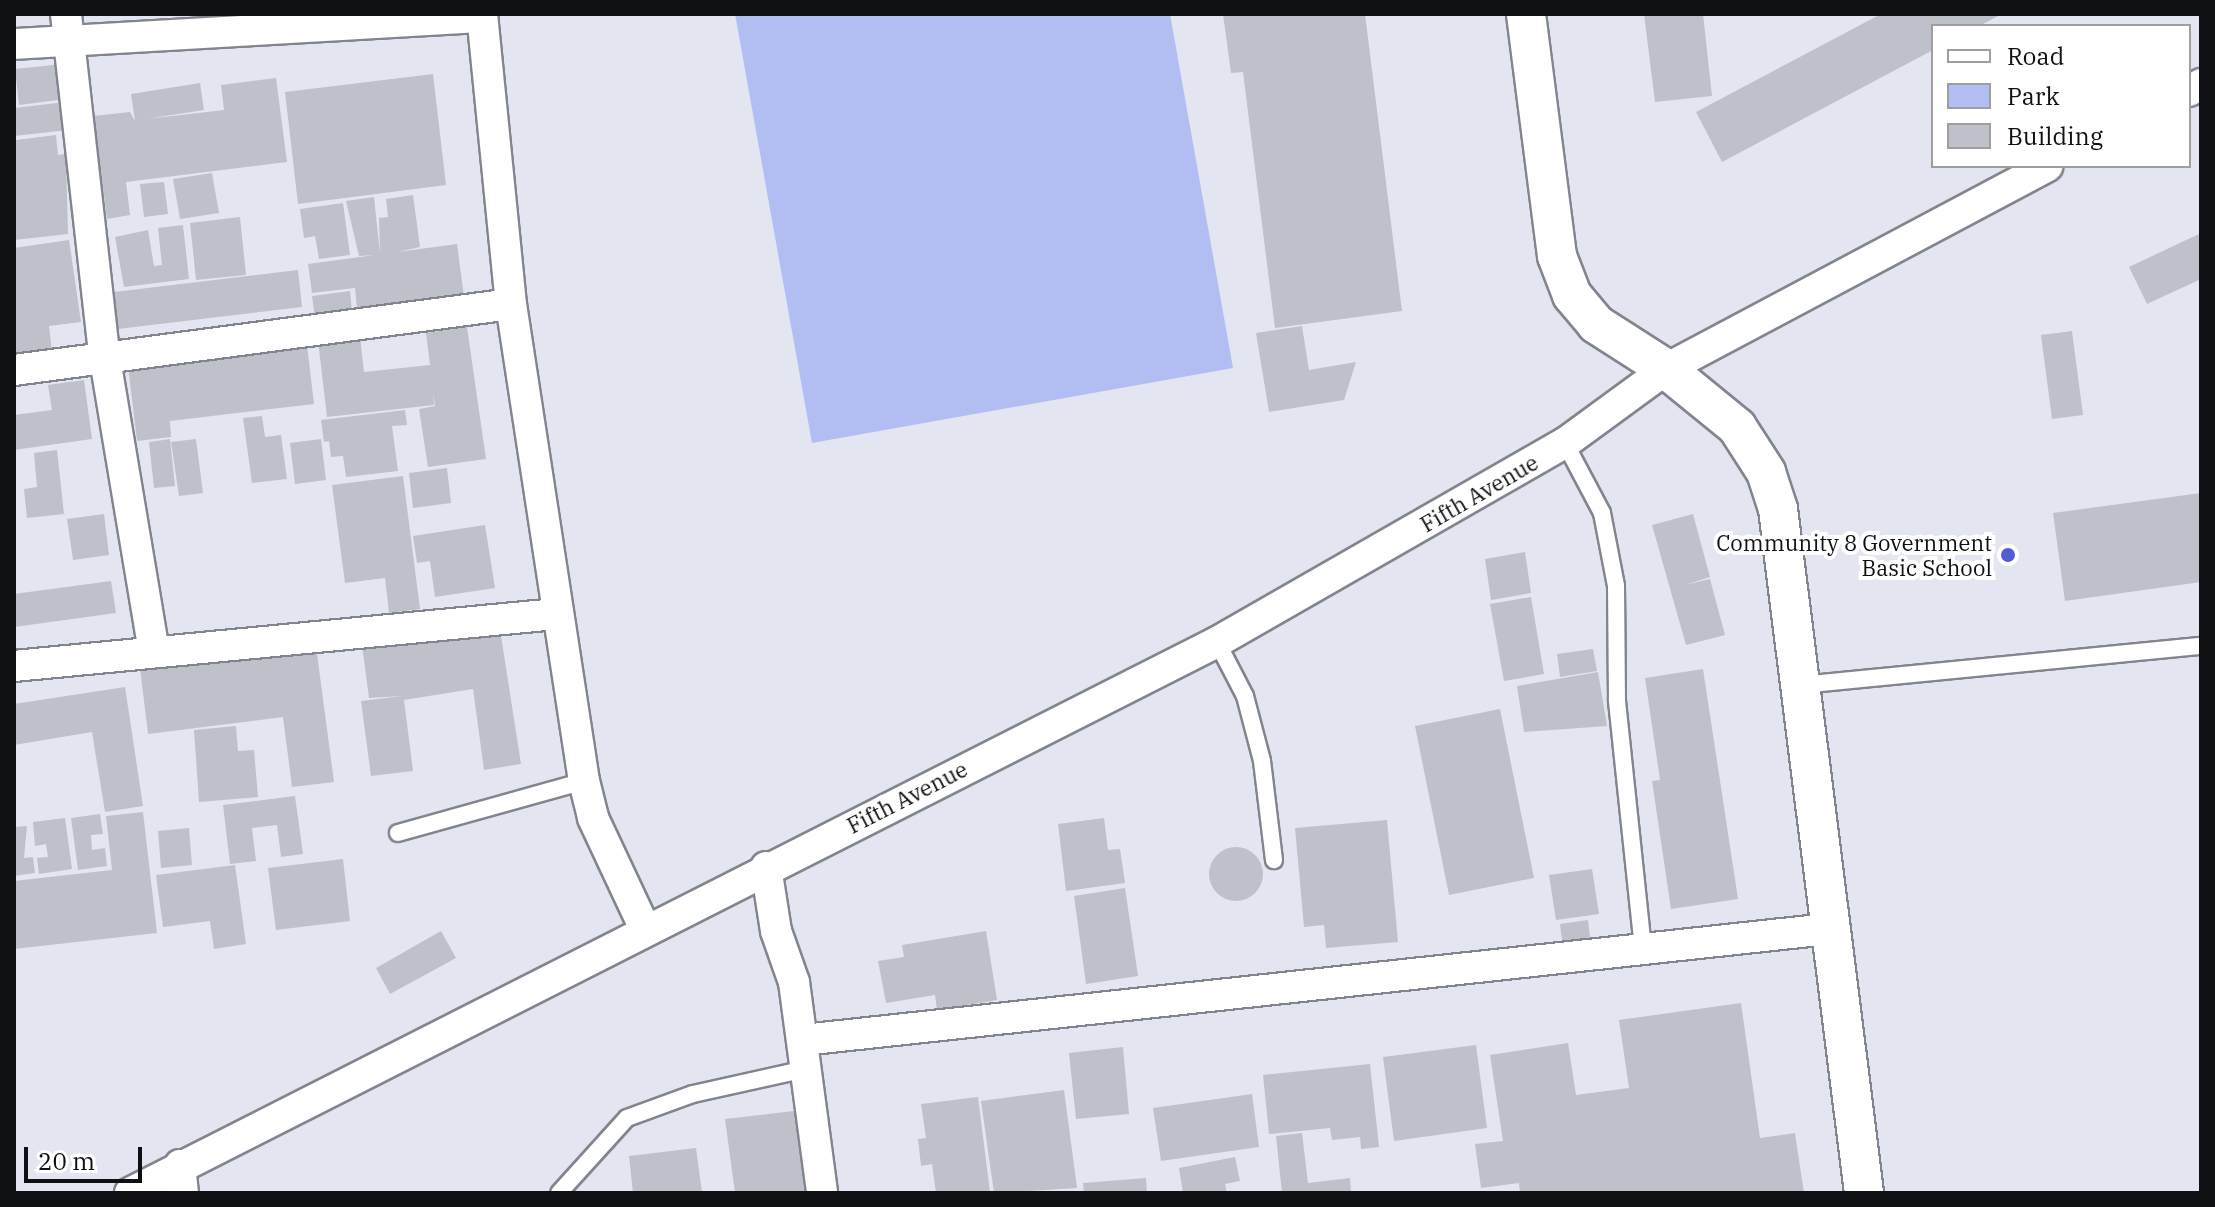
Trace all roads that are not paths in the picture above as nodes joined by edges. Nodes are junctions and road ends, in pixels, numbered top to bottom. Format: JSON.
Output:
{"nodes":[{"id":1,"x":1526,"y":14,"type":"edge"},
{"id":2,"x":482,"y":15,"type":"edge"},
{"id":3,"x":343,"y":20,"type":"edge"},
{"id":4,"x":68,"y":28,"type":"edge"},
{"id":5,"x":14,"y":44,"type":"edge"},
{"id":6,"x":2043,"y":168,"type":"edge"},
{"id":7,"x":511,"y":304,"type":"junction"},
{"id":8,"x":105,"y":359,"type":"junction"},
{"id":9,"x":1666,"y":369,"type":"junction"},
{"id":10,"x":14,"y":370,"type":"edge"},
{"id":11,"x":1565,"y":443,"type":"junction"},
{"id":12,"x":556,"y":614,"type":"junction"},
{"id":13,"x":1217,"y":642,"type":"junction"},
{"id":14,"x":2201,"y":646,"type":"edge"},
{"id":15,"x":154,"y":652,"type":"junction"},
{"id":16,"x":14,"y":666,"type":"edge"},
{"id":17,"x":1799,"y":685,"type":"junction"},
{"id":18,"x":584,"y":781,"type":"junction"},
{"id":19,"x":398,"y":833,"type":"dead end"},
{"id":20,"x":1274,"y":860,"type":"dead end"},
{"id":21,"x":766,"y":867,"type":"junction"},
{"id":22,"x":645,"y":929,"type":"junction"},
{"id":23,"x":1828,"y":929,"type":"junction"},
{"id":24,"x":1643,"y":947,"type":"junction"},
{"id":25,"x":805,"y":1054,"type":"junction"},
{"id":26,"x":182,"y":1179,"type":"edge"},
{"id":27,"x":130,"y":1193,"type":"edge"},
{"id":28,"x":559,"y":1193,"type":"edge"},
{"id":29,"x":822,"y":1193,"type":"edge"},
{"id":30,"x":1864,"y":1193,"type":"edge"}],
"edges":[{"from":1,"to":9,"type":"street"},
{"from":2,"to":3,"type":"street"},
{"from":2,"to":7,"type":"street"},
{"from":3,"to":4,"type":"street"},
{"from":4,"to":5,"type":"street"},
{"from":4,"to":8,"type":"street"},
{"from":6,"to":9,"type":"street","name":"Fifth Avenue"},
{"from":7,"to":8,"type":"street"},
{"from":7,"to":12,"type":"street"},
{"from":8,"to":10,"type":"street"},
{"from":8,"to":15,"type":"street"},
{"from":9,"to":11,"type":"street","name":"Fifth Avenue"},
{"from":9,"to":17,"type":"street"},
{"from":11,"to":13,"type":"street","name":"Fifth Avenue"},
{"from":11,"to":24,"type":"lane"},
{"from":12,"to":15,"type":"street"},
{"from":12,"to":18,"type":"street"},
{"from":13,"to":20,"type":"lane"},
{"from":13,"to":21,"type":"street","name":"Fifth Avenue"},
{"from":14,"to":17,"type":"lane"},
{"from":15,"to":16,"type":"street"},
{"from":17,"to":23,"type":"street"},
{"from":18,"to":19,"type":"lane"},
{"from":18,"to":22,"type":"street"},
{"from":21,"to":22,"type":"street","name":"Fifth Avenue"},
{"from":21,"to":25,"type":"street"},
{"from":22,"to":26,"type":"street","name":"Fifth Avenue"},
{"from":23,"to":24,"type":"street"},
{"from":23,"to":30,"type":"street"},
{"from":24,"to":25,"type":"street"},
{"from":25,"to":28,"type":"lane"},
{"from":25,"to":29,"type":"street"},
{"from":26,"to":27,"type":"street","name":"Fifth Avenue"}]}
